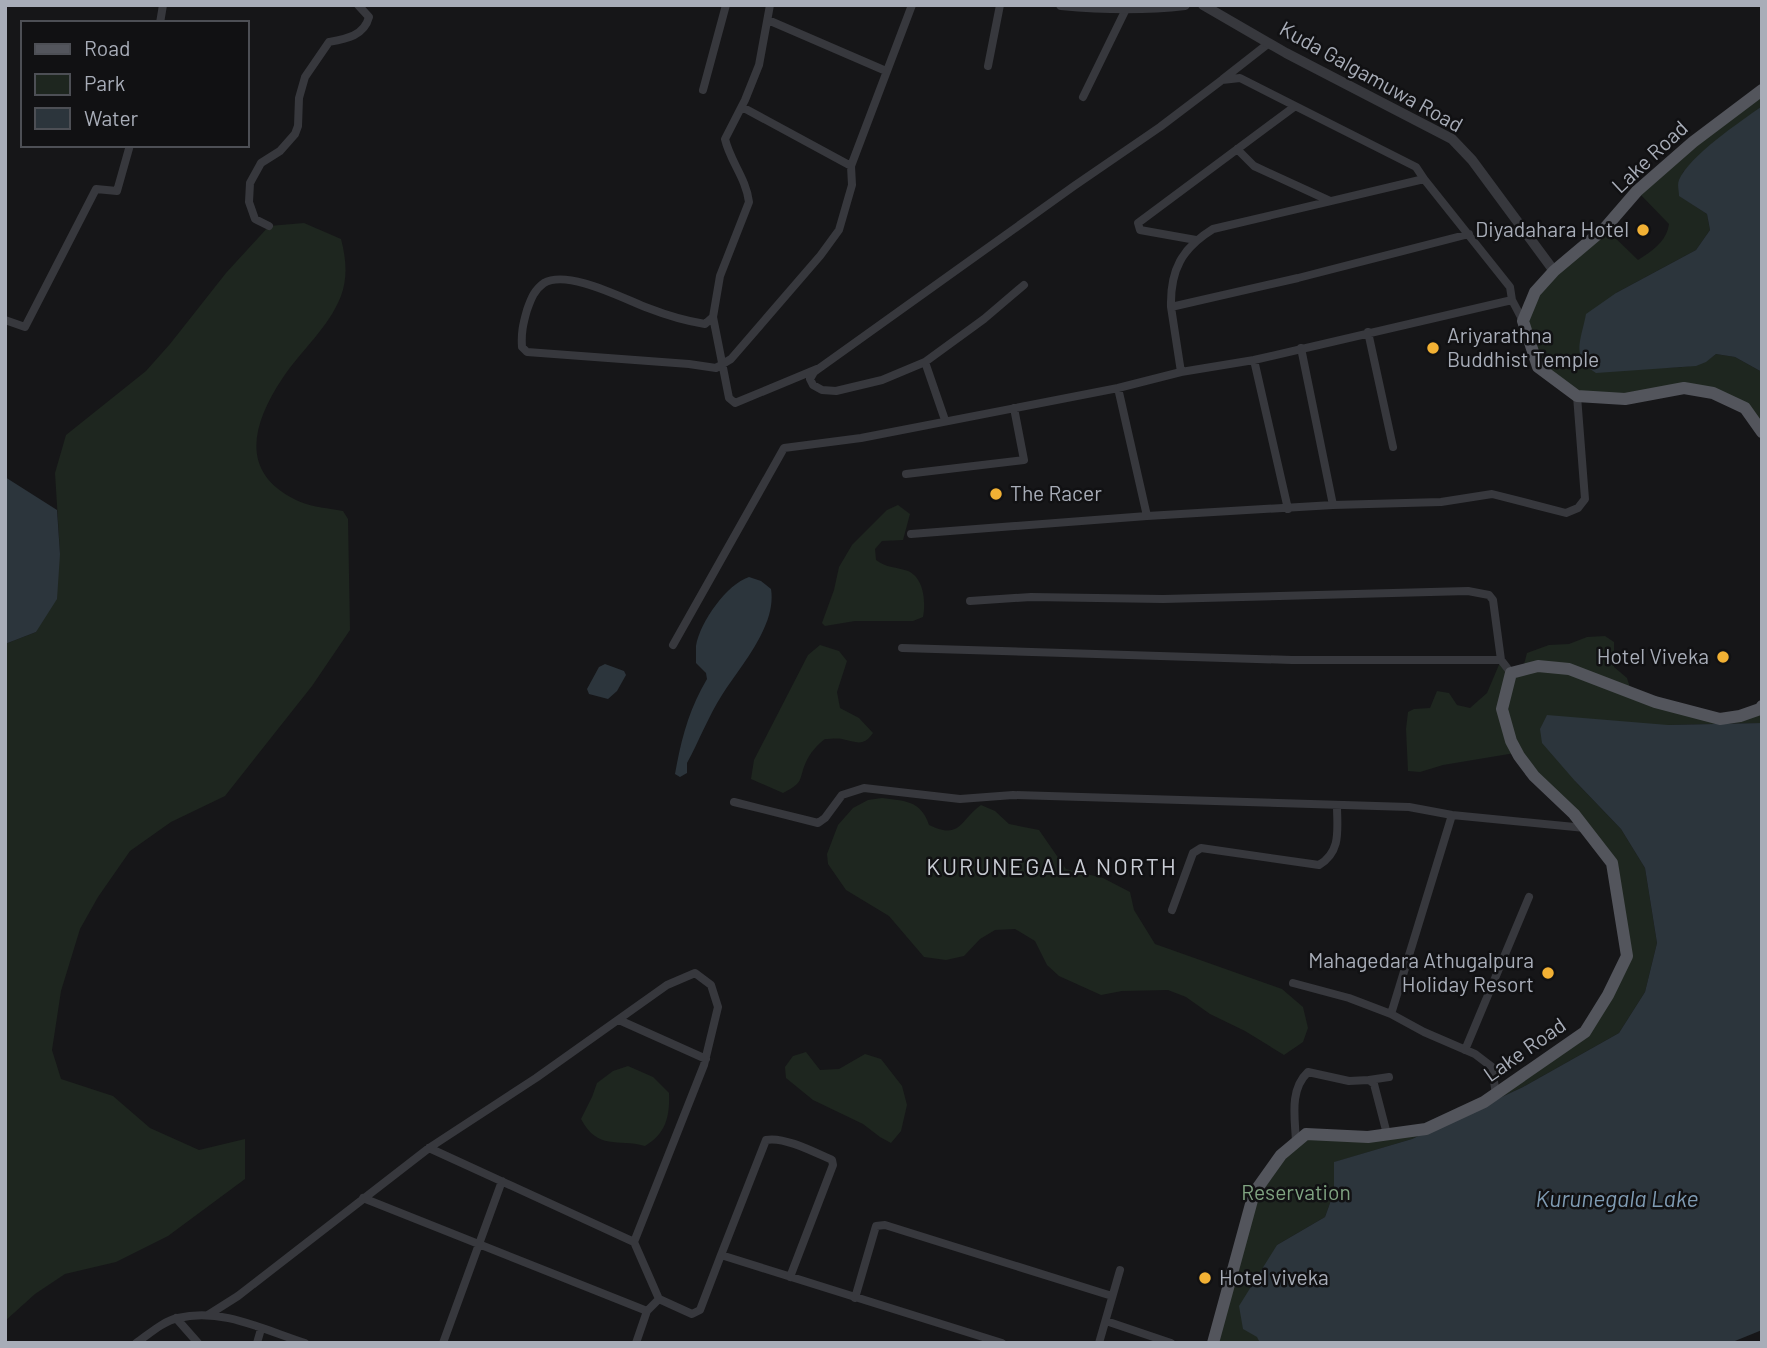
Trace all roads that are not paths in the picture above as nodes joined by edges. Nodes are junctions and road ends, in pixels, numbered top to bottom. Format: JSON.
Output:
{"nodes":[{"id":1,"x":358,"y":5,"type":"edge"},
{"id":2,"x":726,"y":5,"type":"edge"},
{"id":3,"x":770,"y":5,"type":"edge"},
{"id":4,"x":912,"y":5,"type":"edge"},
{"id":5,"x":1000,"y":5,"type":"edge"},
{"id":6,"x":1061,"y":5,"type":"edge"},
{"id":7,"x":1185,"y":5,"type":"edge"},
{"id":8,"x":1203,"y":5,"type":"edge"},
{"id":9,"x":1126,"y":9,"type":"junction"},
{"id":10,"x":768,"y":20,"type":"junction"},
{"id":11,"x":1269,"y":43,"type":"junction"},
{"id":12,"x":988,"y":66,"type":"dead end"},
{"id":13,"x":886,"y":71,"type":"junction"},
{"id":14,"x":1216,"y":85,"type":"junction"},
{"id":15,"x":702,"y":90,"type":"dead end"},
{"id":16,"x":1762,"y":90,"type":"edge"},
{"id":17,"x":1083,"y":97,"type":"dead end"},
{"id":18,"x":742,"y":107,"type":"junction"},
{"id":19,"x":1294,"y":107,"type":"junction"},
{"id":20,"x":129,"y":147,"type":"edge"},
{"id":21,"x":1237,"y":149,"type":"junction"},
{"id":22,"x":851,"y":166,"type":"junction"},
{"id":23,"x":1423,"y":179,"type":"junction"},
{"id":24,"x":1329,"y":201,"type":"junction"},
{"id":25,"x":269,"y":226,"type":"dead end"},
{"id":26,"x":1468,"y":234,"type":"junction"},
{"id":27,"x":1196,"y":240,"type":"junction"},
{"id":28,"x":1554,"y":271,"type":"junction"},
{"id":29,"x":1024,"y":285,"type":"dead end"},
{"id":30,"x":1512,"y":300,"type":"junction"},
{"id":31,"x":1171,"y":307,"type":"junction"},
{"id":32,"x":713,"y":317,"type":"junction"},
{"id":33,"x":5,"y":320,"type":"edge"},
{"id":34,"x":1523,"y":321,"type":"junction"},
{"id":35,"x":1368,"y":332,"type":"junction"},
{"id":36,"x":1300,"y":348,"type":"junction"},
{"id":37,"x":1254,"y":360,"type":"junction"},
{"id":38,"x":925,"y":362,"type":"junction"},
{"id":39,"x":723,"y":365,"type":"junction"},
{"id":40,"x":821,"y":367,"type":"junction"},
{"id":41,"x":1181,"y":372,"type":"junction"},
{"id":42,"x":1118,"y":388,"type":"junction"},
{"id":43,"x":1577,"y":396,"type":"junction"},
{"id":44,"x":1014,"y":408,"type":"junction"},
{"id":45,"x":945,"y":420,"type":"junction"},
{"id":46,"x":1762,"y":432,"type":"edge"},
{"id":47,"x":1393,"y":447,"type":"dead end"},
{"id":48,"x":906,"y":474,"type":"dead end"},
{"id":49,"x":1333,"y":505,"type":"junction"},
{"id":50,"x":1288,"y":509,"type":"junction"},
{"id":51,"x":1147,"y":516,"type":"junction"},
{"id":52,"x":911,"y":534,"type":"dead end"},
{"id":53,"x":970,"y":600,"type":"dead end"},
{"id":54,"x":673,"y":645,"type":"dead end"},
{"id":55,"x":902,"y":648,"type":"dead end"},
{"id":56,"x":1501,"y":660,"type":"junction"},
{"id":57,"x":1511,"y":673,"type":"junction"},
{"id":58,"x":1762,"y":706,"type":"edge"},
{"id":59,"x":734,"y":802,"type":"dead end"},
{"id":60,"x":1336,"y":806,"type":"junction"},
{"id":61,"x":1452,"y":816,"type":"junction"},
{"id":62,"x":1585,"y":828,"type":"junction"},
{"id":63,"x":1529,"y":897,"type":"dead end"},
{"id":64,"x":1172,"y":910,"type":"dead end"},
{"id":65,"x":1293,"y":983,"type":"dead end"},
{"id":66,"x":1391,"y":1014,"type":"junction"},
{"id":67,"x":619,"y":1020,"type":"junction"},
{"id":68,"x":1465,"y":1050,"type":"junction"},
{"id":69,"x":706,"y":1059,"type":"junction"},
{"id":70,"x":1389,"y":1077,"type":"dead end"},
{"id":71,"x":1369,"y":1080,"type":"junction"},
{"id":72,"x":1496,"y":1095,"type":"junction"},
{"id":73,"x":1387,"y":1134,"type":"junction"},
{"id":74,"x":1296,"y":1142,"type":"junction"},
{"id":75,"x":429,"y":1149,"type":"junction"},
{"id":76,"x":502,"y":1181,"type":"junction"},
{"id":77,"x":363,"y":1198,"type":"junction"},
{"id":78,"x":634,"y":1242,"type":"junction"},
{"id":79,"x":479,"y":1244,"type":"junction"},
{"id":80,"x":721,"y":1255,"type":"junction"},
{"id":81,"x":1120,"y":1270,"type":"dead end"},
{"id":82,"x":790,"y":1277,"type":"junction"},
{"id":83,"x":1112,"y":1296,"type":"junction"},
{"id":84,"x":855,"y":1298,"type":"junction"},
{"id":85,"x":659,"y":1299,"type":"junction"},
{"id":86,"x":647,"y":1311,"type":"junction"},
{"id":87,"x":208,"y":1315,"type":"junction"},
{"id":88,"x":176,"y":1318,"type":"junction"},
{"id":89,"x":1106,"y":1321,"type":"junction"},
{"id":90,"x":261,"y":1329,"type":"junction"},
{"id":91,"x":136,"y":1343,"type":"edge"},
{"id":92,"x":198,"y":1343,"type":"edge"},
{"id":93,"x":257,"y":1343,"type":"edge"},
{"id":94,"x":305,"y":1343,"type":"edge"},
{"id":95,"x":443,"y":1343,"type":"edge"},
{"id":96,"x":636,"y":1343,"type":"edge"},
{"id":97,"x":1002,"y":1343,"type":"edge"},
{"id":98,"x":1099,"y":1343,"type":"edge"},
{"id":99,"x":1171,"y":1343,"type":"edge"},
{"id":100,"x":1213,"y":1343,"type":"edge"}],
"edges":[{"from":1,"to":25,"type":"street"},
{"from":2,"to":15,"type":"street"},
{"from":3,"to":10,"type":"street"},
{"from":4,"to":13,"type":"street"},
{"from":5,"to":12,"type":"street"},
{"from":6,"to":9,"type":"street"},
{"from":7,"to":9,"type":"street"},
{"from":8,"to":11,"type":"street","name":"Kuda Galgamuwa Road"},
{"from":9,"to":17,"type":"street"},
{"from":10,"to":13,"type":"street"},
{"from":10,"to":18,"type":"street"},
{"from":11,"to":14,"type":"street"},
{"from":11,"to":28,"type":"street","name":"Kuda Galgamuwa Road"},
{"from":13,"to":22,"type":"street"},
{"from":14,"to":19,"type":"street"},
{"from":14,"to":40,"type":"street"},
{"from":16,"to":28,"type":"main road","name":"Lake Road"},
{"from":18,"to":22,"type":"street"},
{"from":18,"to":32,"type":"street"},
{"from":19,"to":21,"type":"street"},
{"from":19,"to":23,"type":"street"},
{"from":20,"to":33,"type":"street"},
{"from":21,"to":24,"type":"street"},
{"from":21,"to":27,"type":"street"},
{"from":22,"to":39,"type":"street"},
{"from":23,"to":24,"type":"street"},
{"from":23,"to":26,"type":"street"},
{"from":24,"to":27,"type":"street"},
{"from":26,"to":30,"type":"street"},
{"from":26,"to":31,"type":"street"},
{"from":27,"to":31,"type":"street"},
{"from":28,"to":34,"type":"main road","name":"Lake Road"},
{"from":29,"to":38,"type":"street"},
{"from":30,"to":34,"type":"street"},
{"from":30,"to":35,"type":"street"},
{"from":31,"to":41,"type":"street"},
{"from":32,"to":39,"type":"street"},
{"from":32,"to":39,"type":"street"},
{"from":34,"to":43,"type":"main road"},
{"from":35,"to":36,"type":"street"},
{"from":35,"to":47,"type":"street"},
{"from":36,"to":37,"type":"street"},
{"from":36,"to":49,"type":"street"},
{"from":37,"to":41,"type":"street"},
{"from":37,"to":50,"type":"street"},
{"from":38,"to":40,"type":"street"},
{"from":38,"to":45,"type":"street"},
{"from":39,"to":40,"type":"street"},
{"from":41,"to":42,"type":"street"},
{"from":42,"to":44,"type":"street"},
{"from":42,"to":51,"type":"street"},
{"from":43,"to":46,"type":"main road"},
{"from":43,"to":49,"type":"street"},
{"from":44,"to":45,"type":"street"},
{"from":44,"to":48,"type":"street"},
{"from":45,"to":54,"type":"street"},
{"from":49,"to":50,"type":"street"},
{"from":50,"to":51,"type":"street"},
{"from":51,"to":52,"type":"street"},
{"from":53,"to":56,"type":"street"},
{"from":55,"to":56,"type":"street"},
{"from":56,"to":57,"type":"street"},
{"from":57,"to":58,"type":"main road"},
{"from":57,"to":62,"type":"main road","name":"Lake Road"},
{"from":59,"to":60,"type":"street"},
{"from":60,"to":61,"type":"street"},
{"from":60,"to":64,"type":"street"},
{"from":61,"to":62,"type":"street"},
{"from":61,"to":66,"type":"street"},
{"from":62,"to":72,"type":"main road","name":"Lake Road"},
{"from":63,"to":68,"type":"street"},
{"from":65,"to":66,"type":"street"},
{"from":66,"to":68,"type":"street"},
{"from":67,"to":69,"type":"street"},
{"from":67,"to":69,"type":"street"},
{"from":67,"to":75,"type":"street"},
{"from":68,"to":72,"type":"street"},
{"from":69,"to":78,"type":"street"},
{"from":70,"to":71,"type":"street"},
{"from":71,"to":73,"type":"street"},
{"from":71,"to":74,"type":"street"},
{"from":72,"to":73,"type":"main road","name":"Lake Road"},
{"from":73,"to":74,"type":"main road","name":"Lake Road"},
{"from":74,"to":100,"type":"main road"},
{"from":75,"to":76,"type":"street"},
{"from":75,"to":77,"type":"street"},
{"from":76,"to":78,"type":"street"},
{"from":76,"to":79,"type":"street"},
{"from":77,"to":79,"type":"street"},
{"from":77,"to":87,"type":"street"},
{"from":78,"to":85,"type":"street"},
{"from":79,"to":86,"type":"street"},
{"from":79,"to":95,"type":"street"},
{"from":80,"to":82,"type":"street"},
{"from":80,"to":82,"type":"street"},
{"from":80,"to":85,"type":"street"},
{"from":81,"to":83,"type":"street"},
{"from":82,"to":84,"type":"street"},
{"from":83,"to":84,"type":"street"},
{"from":83,"to":89,"type":"street"},
{"from":84,"to":97,"type":"street"},
{"from":85,"to":86,"type":"street"},
{"from":86,"to":96,"type":"street"},
{"from":87,"to":88,"type":"street"},
{"from":87,"to":90,"type":"street"},
{"from":88,"to":91,"type":"street"},
{"from":88,"to":92,"type":"street"},
{"from":89,"to":98,"type":"street"},
{"from":89,"to":99,"type":"street"},
{"from":90,"to":93,"type":"street"},
{"from":90,"to":94,"type":"street"}]}
